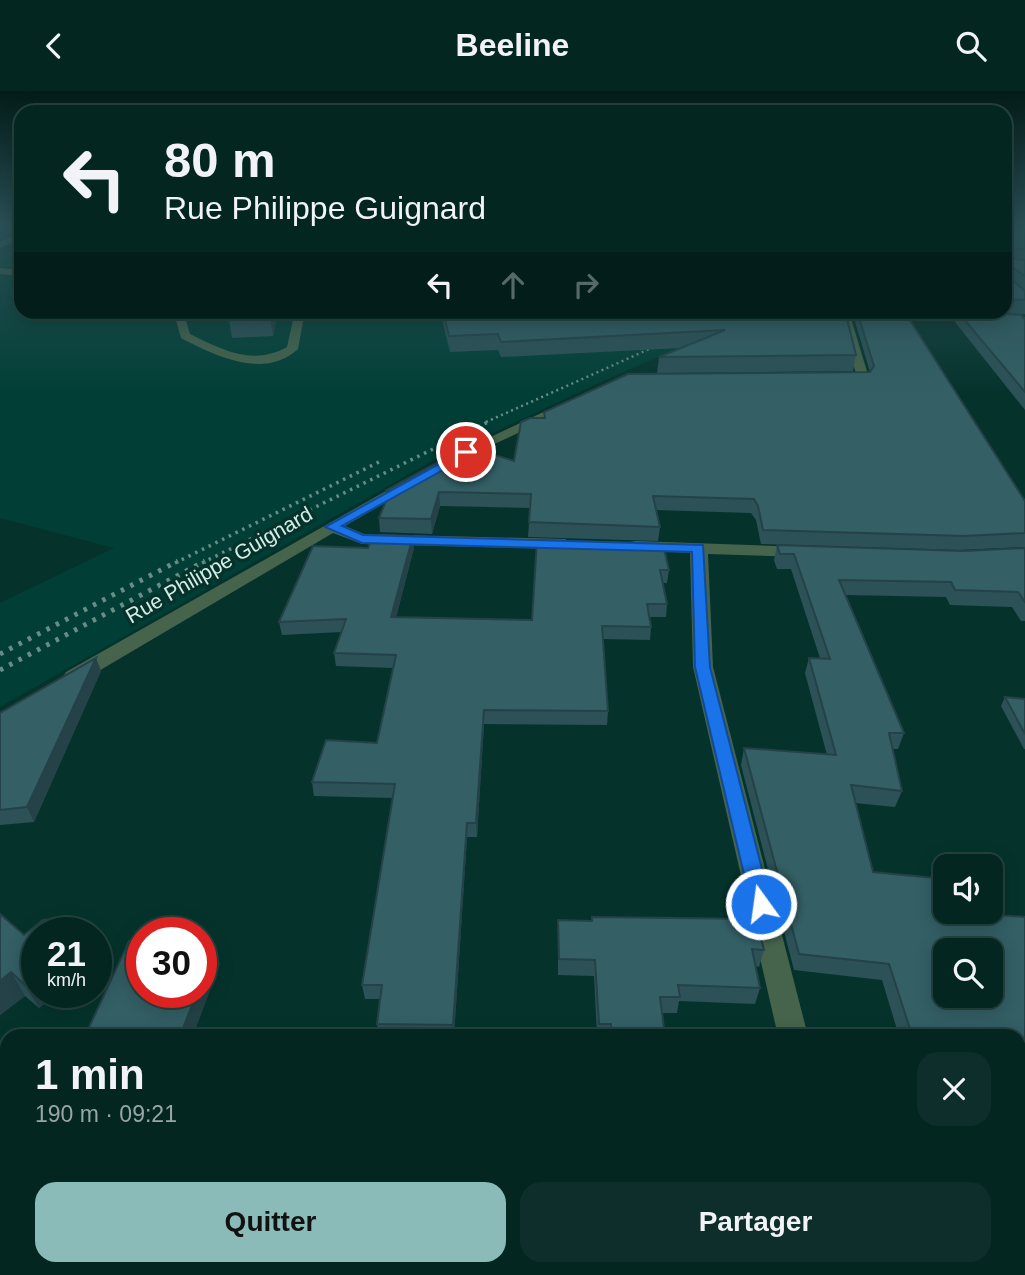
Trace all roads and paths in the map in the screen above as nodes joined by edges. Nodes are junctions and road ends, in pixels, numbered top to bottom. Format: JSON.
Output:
{"nodes":[{"id":1,"x":298,"y":319,"type":"edge"},
{"id":2,"x":847,"y":319,"type":"edge"},
{"id":3,"x":1002,"y":319,"type":"edge"},
{"id":4,"x":181,"y":320,"type":"dead end"},
{"id":5,"x":1025,"y":320,"type":"edge"},
{"id":6,"x":823,"y":378,"type":"edge"},
{"id":7,"x":583,"y":398,"type":"edge"},
{"id":8,"x":441,"y":464,"type":"edge"},
{"id":9,"x":417,"y":478,"type":"edge"},
{"id":10,"x":332,"y":527,"type":"junction"},
{"id":11,"x":577,"y":545,"type":"edge"},
{"id":12,"x":618,"y":546,"type":"edge"},
{"id":13,"x":699,"y":548,"type":"junction"},
{"id":14,"x":822,"y":553,"type":"edge"},
{"id":15,"x":56,"y":687,"type":"edge"},
{"id":16,"x":791,"y":1029,"type":"edge"}],
"edges":[{"from":1,"to":4,"type":"street"},
{"from":2,"to":6,"type":"street"},
{"from":3,"to":5,"type":"street"},
{"from":7,"to":8,"type":"street"},
{"from":9,"to":10,"type":"street"},
{"from":10,"to":11,"type":"street","name":"Rue Philippe Guignard"},
{"from":10,"to":15,"type":"street","name":"Rue Philippe Guignard"},
{"from":12,"to":13,"type":"street"},
{"from":13,"to":14,"type":"street"},
{"from":13,"to":16,"type":"street"}]}
